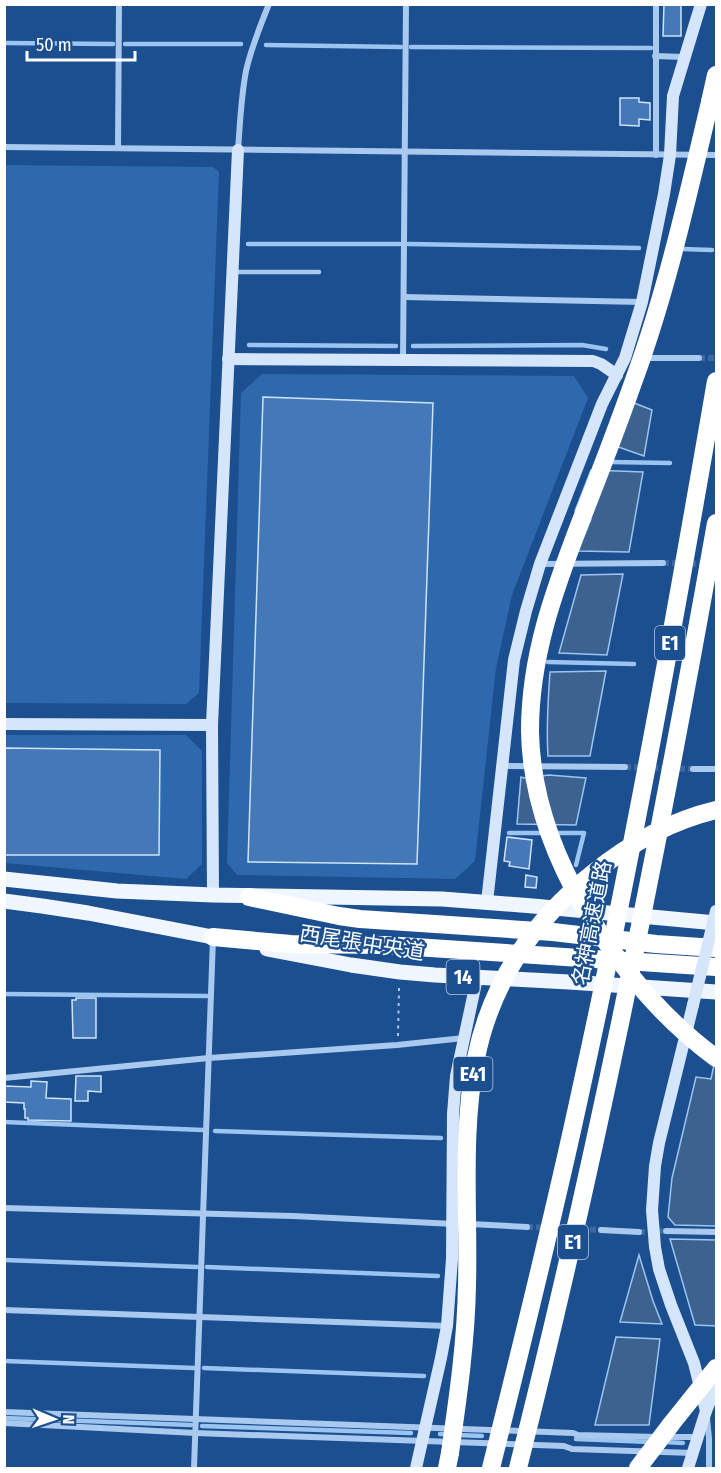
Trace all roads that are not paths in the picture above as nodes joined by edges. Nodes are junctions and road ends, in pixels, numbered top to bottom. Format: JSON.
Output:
{"nodes":[{"id":1,"x":119,"y":4,"type":"edge"},
{"id":2,"x":269,"y":4,"type":"edge"},
{"id":3,"x":406,"y":4,"type":"edge"},
{"id":4,"x":656,"y":4,"type":"edge"},
{"id":5,"x":701,"y":4,"type":"edge"},
{"id":6,"x":655,"y":56,"type":"junction"},
{"id":7,"x":684,"y":57,"type":"junction"},
{"id":8,"x":717,"y":75,"type":"edge"},
{"id":9,"x":4,"y":147,"type":"edge"},
{"id":10,"x":118,"y":148,"type":"junction"},
{"id":11,"x":238,"y":150,"type":"junction"},
{"id":12,"x":405,"y":152,"type":"junction"},
{"id":13,"x":656,"y":155,"type":"junction"},
{"id":14,"x":670,"y":155,"type":"junction"},
{"id":15,"x":717,"y":155,"type":"edge"},
{"id":16,"x":232,"y":272,"type":"junction"},
{"id":17,"x":319,"y":272,"type":"dead end"},
{"id":18,"x":404,"y":297,"type":"junction"},
{"id":19,"x":642,"y":302,"type":"junction"},
{"id":20,"x":626,"y":358,"type":"junction"},
{"id":21,"x":699,"y":358,"type":"tunnel mouth"},
{"id":22,"x":228,"y":359,"type":"junction"},
{"id":23,"x":403,"y":360,"type":"junction"},
{"id":24,"x":617,"y":375,"type":"junction"},
{"id":25,"x":717,"y":381,"type":"edge"},
{"id":26,"x":717,"y":523,"type":"edge"},
{"id":27,"x":663,"y":563,"type":"tunnel mouth"},
{"id":28,"x":540,"y":564,"type":"junction"},
{"id":29,"x":4,"y":724,"type":"edge"},
{"id":30,"x":212,"y":725,"type":"junction"},
{"id":31,"x":502,"y":766,"type":"junction"},
{"id":32,"x":625,"y":767,"type":"tunnel mouth"},
{"id":33,"x":693,"y":769,"type":"tunnel mouth"},
{"id":34,"x":717,"y":769,"type":"edge"},
{"id":35,"x":717,"y":810,"type":"edge"},
{"id":36,"x":4,"y":879,"type":"edge"},
{"id":37,"x":213,"y":896,"type":"junction"},
{"id":38,"x":249,"y":897,"type":"junction"},
{"id":39,"x":4,"y":901,"type":"edge"},
{"id":40,"x":487,"y":902,"type":"junction"},
{"id":41,"x":716,"y":910,"type":"edge"},
{"id":42,"x":717,"y":923,"type":"edge"},
{"id":43,"x":213,"y":937,"type":"junction"},
{"id":44,"x":717,"y":948,"type":"edge"},
{"id":45,"x":717,"y":967,"type":"edge"},
{"id":46,"x":477,"y":978,"type":"junction"},
{"id":47,"x":717,"y":992,"type":"edge"},
{"id":48,"x":465,"y":1038,"type":"junction"},
{"id":49,"x":209,"y":1058,"type":"junction"},
{"id":50,"x":717,"y":1058,"type":"edge"},
{"id":51,"x":4,"y":1078,"type":"edge"},
{"id":52,"x":4,"y":1208,"type":"edge"},
{"id":53,"x":203,"y":1215,"type":"junction"},
{"id":54,"x":452,"y":1224,"type":"junction"},
{"id":55,"x":526,"y":1227,"type":"tunnel mouth"},
{"id":56,"x":601,"y":1230,"type":"tunnel mouth"},
{"id":57,"x":666,"y":1231,"type":"tunnel mouth"},
{"id":58,"x":639,"y":1232,"type":"tunnel mouth"},
{"id":59,"x":717,"y":1232,"type":"edge"},
{"id":60,"x":4,"y":1310,"type":"edge"},
{"id":61,"x":200,"y":1317,"type":"junction"},
{"id":62,"x":447,"y":1326,"type":"junction"},
{"id":63,"x":717,"y":1368,"type":"edge"},
{"id":64,"x":717,"y":1387,"type":"edge"},
{"id":65,"x":4,"y":1412,"type":"edge"},
{"id":66,"x":706,"y":1412,"type":"junction"},
{"id":67,"x":196,"y":1419,"type":"junction"},
{"id":68,"x":4,"y":1423,"type":"edge"},
{"id":69,"x":425,"y":1428,"type":"junction"},
{"id":70,"x":195,"y":1433,"type":"junction"},
{"id":71,"x":698,"y":1437,"type":"junction"},
{"id":72,"x":422,"y":1441,"type":"junction"},
{"id":73,"x":694,"y":1453,"type":"junction"},
{"id":74,"x":448,"y":1461,"type":"edge"},
{"id":75,"x":194,"y":1468,"type":"edge"},
{"id":76,"x":416,"y":1468,"type":"edge"},
{"id":77,"x":491,"y":1468,"type":"edge"},
{"id":78,"x":518,"y":1468,"type":"edge"},
{"id":79,"x":638,"y":1468,"type":"edge"},
{"id":80,"x":688,"y":1468,"type":"edge"},
{"id":81,"x":709,"y":1468,"type":"edge"}],
"edges":[{"from":1,"to":10,"type":"street"},
{"from":2,"to":11,"type":"street"},
{"from":3,"to":12,"type":"street"},
{"from":4,"to":6,"type":"street"},
{"from":5,"to":7,"type":"street"},
{"from":6,"to":7,"type":"street"},
{"from":6,"to":13,"type":"street"},
{"from":7,"to":14,"type":"street"},
{"from":8,"to":50,"type":"highway","bridge":true},
{"from":9,"to":10,"type":"street"},
{"from":10,"to":11,"type":"street"},
{"from":11,"to":12,"type":"street"},
{"from":11,"to":16,"type":"street"},
{"from":12,"to":13,"type":"street"},
{"from":12,"to":18,"type":"street"},
{"from":13,"to":14,"type":"street"},
{"from":14,"to":15,"type":"street"},
{"from":14,"to":19,"type":"street"},
{"from":16,"to":17,"type":"lane"},
{"from":16,"to":22,"type":"street"},
{"from":18,"to":19,"type":"street"},
{"from":18,"to":23,"type":"street"},
{"from":19,"to":20,"type":"street"},
{"from":20,"to":21,"type":"street"},
{"from":20,"to":24,"type":"street"},
{"from":22,"to":23,"type":"street"},
{"from":22,"to":30,"type":"street"},
{"from":23,"to":24,"type":"street"},
{"from":24,"to":28,"type":"street"},
{"from":25,"to":77,"type":"highway","name":"名神高速道路","number":"E1","bridge":true},
{"from":26,"to":78,"type":"highway","number":"E1","bridge":true},
{"from":27,"to":28,"type":"street"},
{"from":28,"to":31,"type":"street"},
{"from":29,"to":30,"type":"street"},
{"from":30,"to":37,"type":"street"},
{"from":31,"to":32,"type":"street"},
{"from":31,"to":40,"type":"street"},
{"from":33,"to":34,"type":"street"},
{"from":35,"to":74,"type":"highway","number":"E41","bridge":true},
{"from":36,"to":37,"type":"main road","name":"西尾張中央道"},
{"from":37,"to":38,"type":"main road","name":"西尾張中央道"},
{"from":38,"to":40,"type":"main road","name":"西尾張中央道"},
{"from":38,"to":44,"type":"highway"},
{"from":39,"to":43,"type":"main road","name":"西尾張中央道","number":"14"},
{"from":40,"to":42,"type":"main road","name":"西尾張中央道"},
{"from":41,"to":66,"type":"street","bridge":true},
{"from":43,"to":45,"type":"highway"},
{"from":43,"to":46,"type":"main road","name":"西尾張中央道","number":"14"},
{"from":43,"to":49,"type":"street"},
{"from":46,"to":47,"type":"main road","name":"西尾張中央道","number":"14"},
{"from":46,"to":48,"type":"street"},
{"from":48,"to":49,"type":"street"},
{"from":48,"to":54,"type":"street"},
{"from":49,"to":51,"type":"street"},
{"from":49,"to":53,"type":"street"},
{"from":52,"to":53,"type":"street"},
{"from":53,"to":54,"type":"street"},
{"from":53,"to":61,"type":"street"},
{"from":54,"to":55,"type":"street"},
{"from":54,"to":62,"type":"street"},
{"from":56,"to":58,"type":"street"},
{"from":57,"to":59,"type":"street"},
{"from":60,"to":61,"type":"street"},
{"from":61,"to":62,"type":"street"},
{"from":61,"to":67,"type":"street"},
{"from":62,"to":69,"type":"street"},
{"from":63,"to":79,"type":"highway","bridge":true},
{"from":64,"to":66,"type":"street"},
{"from":65,"to":67,"type":"street"},
{"from":66,"to":71,"type":"street"},
{"from":66,"to":81,"type":"street"},
{"from":67,"to":69,"type":"street"},
{"from":67,"to":70,"type":"street"},
{"from":68,"to":70,"type":"street"},
{"from":69,"to":71,"type":"street"},
{"from":69,"to":72,"type":"street"},
{"from":70,"to":72,"type":"street"},
{"from":70,"to":75,"type":"street"},
{"from":71,"to":73,"type":"street"},
{"from":72,"to":73,"type":"street"},
{"from":72,"to":76,"type":"street"},
{"from":73,"to":80,"type":"street"}]}
